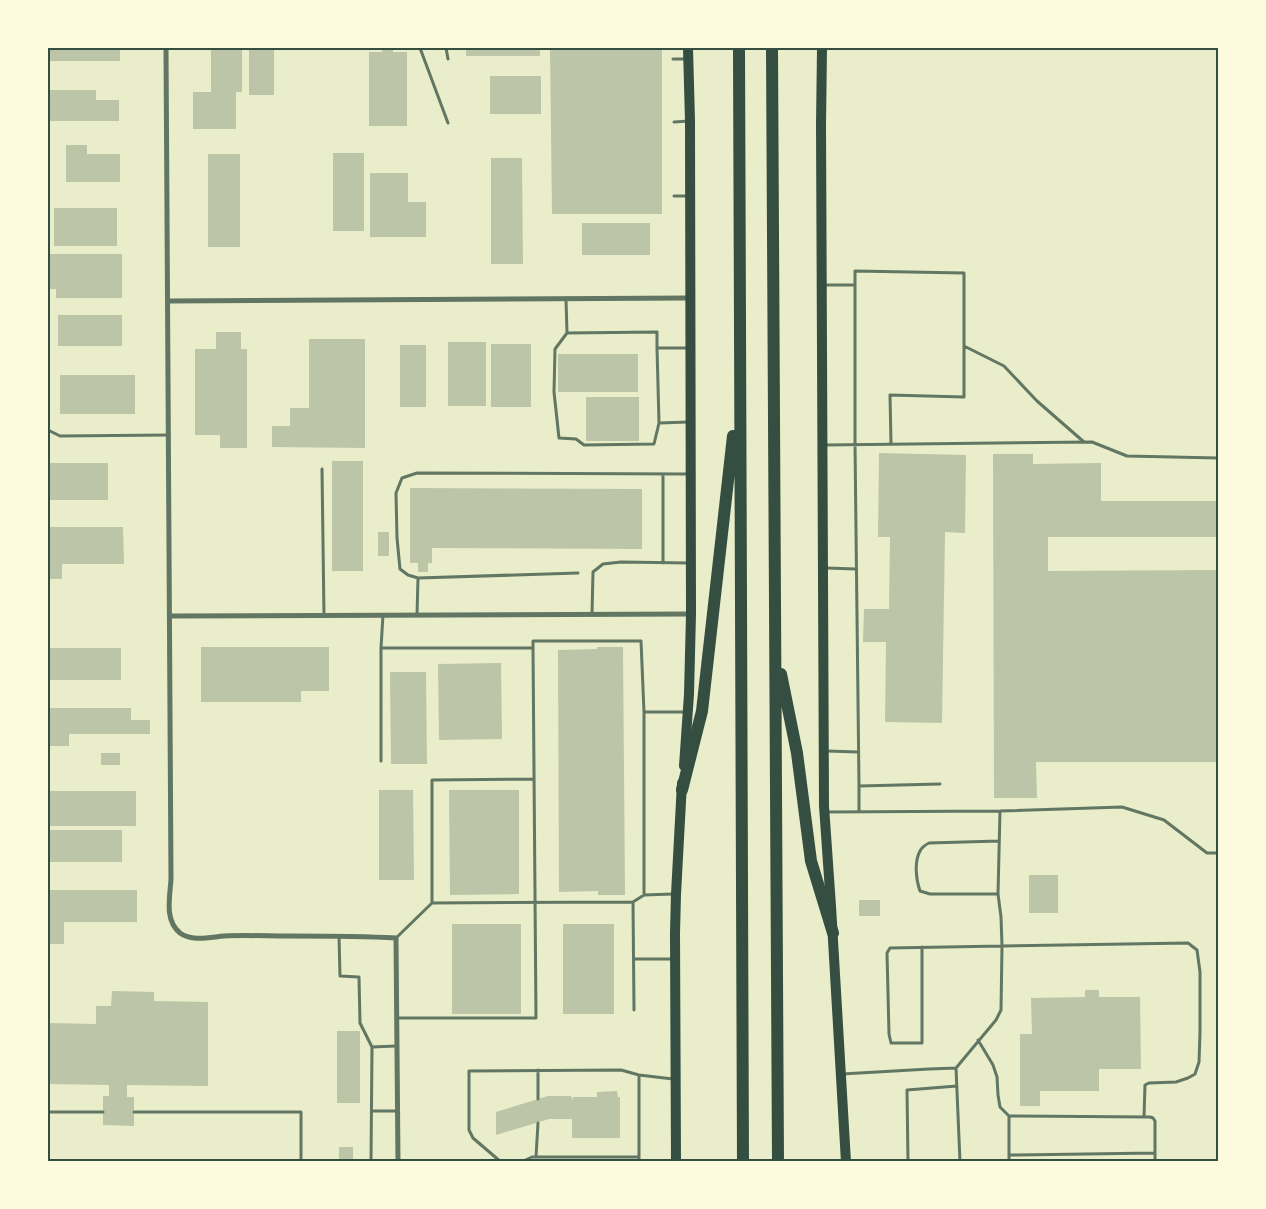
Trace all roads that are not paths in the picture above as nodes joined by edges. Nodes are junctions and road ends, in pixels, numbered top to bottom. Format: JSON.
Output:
{"nodes":[{"id":1,"x":166,"y":48,"type":"edge"},
{"id":2,"x":420,"y":48,"type":"edge"},
{"id":3,"x":446,"y":48,"type":"edge"},
{"id":4,"x":688,"y":48,"type":"edge"},
{"id":5,"x":739,"y":48,"type":"edge"},
{"id":6,"x":772,"y":48,"type":"edge"},
{"id":7,"x":822,"y":48,"type":"edge"},
{"id":8,"x":448,"y":59,"type":"dead end"},
{"id":9,"x":673,"y":59,"type":"dead end"},
{"id":10,"x":688,"y":59,"type":"junction"},
{"id":11,"x":690,"y":121,"type":"junction"},
{"id":12,"x":674,"y":122,"type":"dead end"},
{"id":13,"x":448,"y":123,"type":"dead end"},
{"id":14,"x":674,"y":196,"type":"dead end"},
{"id":15,"x":690,"y":196,"type":"junction"},
{"id":16,"x":855,"y":285,"type":"junction"},
{"id":17,"x":822,"y":286,"type":"junction"},
{"id":18,"x":691,"y":298,"type":"junction"},
{"id":19,"x":566,"y":299,"type":"junction"},
{"id":20,"x":168,"y":301,"type":"junction"},
{"id":21,"x":567,"y":333,"type":"junction"},
{"id":22,"x":964,"y":346,"type":"junction"},
{"id":23,"x":658,"y":348,"type":"junction"},
{"id":24,"x":690,"y":348,"type":"junction"},
{"id":25,"x":740,"y":379,"type":"junction"},
{"id":26,"x":691,"y":422,"type":"junction"},
{"id":27,"x":659,"y":423,"type":"junction"},
{"id":28,"x":48,"y":430,"type":"edge"},
{"id":29,"x":169,"y":435,"type":"junction"},
{"id":30,"x":1084,"y":442,"type":"junction"},
{"id":31,"x":855,"y":444,"type":"junction"},
{"id":32,"x":891,"y":444,"type":"junction"},
{"id":33,"x":822,"y":445,"type":"junction"},
{"id":34,"x":1218,"y":458,"type":"edge"},
{"id":35,"x":322,"y":468,"type":"dead end"},
{"id":36,"x":663,"y":474,"type":"junction"},
{"id":37,"x":691,"y":474,"type":"junction"},
{"id":38,"x":663,"y":563,"type":"junction"},
{"id":39,"x":691,"y":564,"type":"junction"},
{"id":40,"x":823,"y":568,"type":"junction"},
{"id":41,"x":856,"y":569,"type":"junction"},
{"id":42,"x":578,"y":573,"type":"dead end"},
{"id":43,"x":418,"y":578,"type":"junction"},
{"id":44,"x":592,"y":614,"type":"junction"},
{"id":45,"x":691,"y":614,"type":"junction"},
{"id":46,"x":384,"y":615,"type":"junction"},
{"id":47,"x":417,"y":615,"type":"junction"},
{"id":48,"x":170,"y":616,"type":"junction"},
{"id":49,"x":324,"y":616,"type":"junction"},
{"id":50,"x":775,"y":645,"type":"junction"},
{"id":51,"x":382,"y":648,"type":"junction"},
{"id":52,"x":533,"y":648,"type":"junction"},
{"id":53,"x":644,"y":712,"type":"junction"},
{"id":54,"x":688,"y":712,"type":"junction"},
{"id":55,"x":824,"y":751,"type":"junction"},
{"id":56,"x":858,"y":752,"type":"junction"},
{"id":57,"x":381,"y":761,"type":"dead end"},
{"id":58,"x":534,"y":779,"type":"junction"},
{"id":59,"x":940,"y":784,"type":"dead end"},
{"id":60,"x":859,"y":786,"type":"junction"},
{"id":61,"x":682,"y":790,"type":"junction"},
{"id":62,"x":1000,"y":811,"type":"junction"},
{"id":63,"x":824,"y":812,"type":"junction"},
{"id":64,"x":859,"y":812,"type":"junction"},
{"id":65,"x":999,"y":841,"type":"junction"},
{"id":66,"x":1218,"y":853,"type":"edge"},
{"id":67,"x":676,"y":894,"type":"junction"},
{"id":68,"x":998,"y":894,"type":"junction"},
{"id":69,"x":644,"y":895,"type":"junction"},
{"id":70,"x":535,"y":902,"type":"junction"},
{"id":71,"x":633,"y":902,"type":"junction"},
{"id":72,"x":432,"y":903,"type":"junction"},
{"id":73,"x":833,"y":933,"type":"junction"},
{"id":74,"x":339,"y":936,"type":"junction"},
{"id":75,"x":396,"y":938,"type":"junction"},
{"id":76,"x":1002,"y":946,"type":"junction"},
{"id":77,"x":922,"y":947,"type":"junction"},
{"id":78,"x":634,"y":959,"type":"junction"},
{"id":79,"x":675,"y":959,"type":"junction"},
{"id":80,"x":634,"y":1010,"type":"dead end"},
{"id":81,"x":397,"y":1018,"type":"junction"},
{"id":82,"x":978,"y":1040,"type":"junction"},
{"id":83,"x":397,"y":1046,"type":"junction"},
{"id":84,"x":372,"y":1047,"type":"junction"},
{"id":85,"x":956,"y":1068,"type":"junction"},
{"id":86,"x":538,"y":1070,"type":"junction"},
{"id":87,"x":841,"y":1074,"type":"junction"},
{"id":88,"x":639,"y":1075,"type":"junction"},
{"id":89,"x":676,"y":1079,"type":"junction"},
{"id":90,"x":957,"y":1086,"type":"junction"},
{"id":91,"x":538,"y":1099,"type":"dead end"},
{"id":92,"x":372,"y":1111,"type":"junction"},
{"id":93,"x":398,"y":1111,"type":"junction"},
{"id":94,"x":48,"y":1112,"type":"edge"},
{"id":95,"x":103,"y":1112,"type":"dead end"},
{"id":96,"x":134,"y":1112,"type":"dead end"},
{"id":97,"x":1009,"y":1116,"type":"junction"},
{"id":98,"x":1144,"y":1117,"type":"junction"},
{"id":99,"x":538,"y":1122,"type":"dead end"},
{"id":100,"x":1155,"y":1152,"type":"junction"},
{"id":101,"x":1009,"y":1155,"type":"junction"},
{"id":102,"x":639,"y":1156,"type":"junction"},
{"id":103,"x":536,"y":1157,"type":"junction"},
{"id":104,"x":550,"y":1157,"type":"junction"},
{"id":105,"x":567,"y":1157,"type":"junction"},
{"id":106,"x":588,"y":1157,"type":"junction"},
{"id":107,"x":301,"y":1162,"type":"edge"},
{"id":108,"x":372,"y":1162,"type":"edge"},
{"id":109,"x":398,"y":1162,"type":"edge"},
{"id":110,"x":501,"y":1162,"type":"edge"},
{"id":111,"x":521,"y":1162,"type":"edge"},
{"id":112,"x":550,"y":1162,"type":"edge"},
{"id":113,"x":567,"y":1162,"type":"edge"},
{"id":114,"x":588,"y":1162,"type":"edge"},
{"id":115,"x":639,"y":1162,"type":"edge"},
{"id":116,"x":676,"y":1162,"type":"edge"},
{"id":117,"x":743,"y":1162,"type":"edge"},
{"id":118,"x":778,"y":1162,"type":"edge"},
{"id":119,"x":846,"y":1162,"type":"edge"},
{"id":120,"x":908,"y":1162,"type":"edge"},
{"id":121,"x":960,"y":1162,"type":"edge"},
{"id":122,"x":1009,"y":1162,"type":"edge"},
{"id":123,"x":1155,"y":1162,"type":"edge"}],
"edges":[{"from":1,"to":20,"type":"street"},
{"from":2,"to":13,"type":"lane"},
{"from":3,"to":8,"type":"lane"},
{"from":4,"to":10,"type":"main road"},
{"from":5,"to":25,"type":"highway"},
{"from":6,"to":50,"type":"highway"},
{"from":7,"to":17,"type":"main road"},
{"from":9,"to":10,"type":"lane"},
{"from":10,"to":11,"type":"main road"},
{"from":11,"to":12,"type":"lane"},
{"from":11,"to":15,"type":"main road"},
{"from":14,"to":15,"type":"lane"},
{"from":15,"to":18,"type":"main road"},
{"from":16,"to":17,"type":"lane"},
{"from":16,"to":22,"type":"lane"},
{"from":16,"to":31,"type":"lane"},
{"from":17,"to":33,"type":"main road"},
{"from":18,"to":19,"type":"street"},
{"from":18,"to":24,"type":"main road"},
{"from":19,"to":20,"type":"street"},
{"from":19,"to":21,"type":"lane"},
{"from":20,"to":29,"type":"street"},
{"from":21,"to":23,"type":"lane"},
{"from":21,"to":27,"type":"lane"},
{"from":22,"to":30,"type":"lane"},
{"from":22,"to":32,"type":"lane"},
{"from":23,"to":24,"type":"lane"},
{"from":23,"to":27,"type":"lane"},
{"from":24,"to":26,"type":"main road"},
{"from":25,"to":61,"type":"highway"},
{"from":25,"to":117,"type":"highway"},
{"from":26,"to":27,"type":"lane"},
{"from":26,"to":37,"type":"main road"},
{"from":28,"to":29,"type":"lane"},
{"from":29,"to":48,"type":"street"},
{"from":30,"to":32,"type":"lane"},
{"from":30,"to":34,"type":"lane"},
{"from":31,"to":32,"type":"lane"},
{"from":31,"to":33,"type":"lane"},
{"from":31,"to":41,"type":"lane"},
{"from":33,"to":40,"type":"main road"},
{"from":35,"to":49,"type":"lane"},
{"from":36,"to":37,"type":"lane"},
{"from":36,"to":38,"type":"lane"},
{"from":36,"to":43,"type":"lane"},
{"from":37,"to":39,"type":"main road"},
{"from":38,"to":39,"type":"lane"},
{"from":38,"to":44,"type":"lane"},
{"from":39,"to":45,"type":"main road"},
{"from":40,"to":41,"type":"lane"},
{"from":40,"to":55,"type":"main road"},
{"from":41,"to":56,"type":"lane"},
{"from":42,"to":43,"type":"lane"},
{"from":43,"to":47,"type":"lane"},
{"from":44,"to":45,"type":"street"},
{"from":44,"to":47,"type":"street"},
{"from":45,"to":54,"type":"main road"},
{"from":46,"to":47,"type":"street"},
{"from":46,"to":49,"type":"street"},
{"from":46,"to":51,"type":"lane"},
{"from":48,"to":49,"type":"street"},
{"from":48,"to":74,"type":"street"},
{"from":50,"to":73,"type":"highway"},
{"from":50,"to":118,"type":"highway"},
{"from":51,"to":52,"type":"lane"},
{"from":51,"to":57,"type":"lane"},
{"from":52,"to":53,"type":"lane"},
{"from":52,"to":58,"type":"lane"},
{"from":53,"to":54,"type":"lane"},
{"from":53,"to":69,"type":"lane"},
{"from":54,"to":61,"type":"main road"},
{"from":55,"to":56,"type":"lane"},
{"from":55,"to":63,"type":"main road"},
{"from":56,"to":60,"type":"lane"},
{"from":58,"to":70,"type":"lane"},
{"from":58,"to":72,"type":"lane"},
{"from":59,"to":60,"type":"lane"},
{"from":60,"to":64,"type":"lane"},
{"from":61,"to":67,"type":"main road"},
{"from":62,"to":64,"type":"lane"},
{"from":62,"to":65,"type":"lane"},
{"from":62,"to":66,"type":"lane"},
{"from":63,"to":64,"type":"lane"},
{"from":63,"to":73,"type":"main road"},
{"from":65,"to":68,"type":"lane"},
{"from":65,"to":68,"type":"lane"},
{"from":67,"to":69,"type":"lane"},
{"from":67,"to":79,"type":"main road"},
{"from":68,"to":76,"type":"lane"},
{"from":69,"to":71,"type":"lane"},
{"from":70,"to":71,"type":"lane"},
{"from":70,"to":72,"type":"lane"},
{"from":70,"to":81,"type":"lane"},
{"from":71,"to":78,"type":"lane"},
{"from":72,"to":75,"type":"lane"},
{"from":73,"to":87,"type":"main road"},
{"from":74,"to":75,"type":"street"},
{"from":74,"to":84,"type":"lane"},
{"from":75,"to":81,"type":"street"},
{"from":76,"to":77,"type":"lane"},
{"from":76,"to":82,"type":"lane"},
{"from":76,"to":98,"type":"lane"},
{"from":77,"to":77,"type":"lane"},
{"from":78,"to":79,"type":"lane"},
{"from":78,"to":80,"type":"lane"},
{"from":79,"to":89,"type":"main road"},
{"from":81,"to":83,"type":"street"},
{"from":82,"to":85,"type":"lane"},
{"from":82,"to":97,"type":"lane"},
{"from":83,"to":84,"type":"lane"},
{"from":83,"to":93,"type":"street"},
{"from":84,"to":92,"type":"lane"},
{"from":85,"to":87,"type":"lane"},
{"from":85,"to":90,"type":"lane"},
{"from":86,"to":88,"type":"lane"},
{"from":86,"to":91,"type":"lane"},
{"from":86,"to":110,"type":"lane"},
{"from":87,"to":119,"type":"main road"},
{"from":88,"to":89,"type":"lane"},
{"from":88,"to":102,"type":"lane"},
{"from":89,"to":116,"type":"main road"},
{"from":90,"to":120,"type":"lane"},
{"from":90,"to":121,"type":"lane"},
{"from":92,"to":93,"type":"lane"},
{"from":92,"to":108,"type":"lane"},
{"from":93,"to":109,"type":"street"},
{"from":94,"to":95,"type":"lane"},
{"from":96,"to":107,"type":"lane"},
{"from":97,"to":98,"type":"lane"},
{"from":97,"to":101,"type":"lane"},
{"from":98,"to":100,"type":"lane"},
{"from":99,"to":103,"type":"lane"},
{"from":100,"to":101,"type":"lane"},
{"from":100,"to":123,"type":"lane"},
{"from":101,"to":122,"type":"lane"},
{"from":102,"to":106,"type":"lane"},
{"from":102,"to":115,"type":"lane"},
{"from":103,"to":104,"type":"lane"},
{"from":103,"to":111,"type":"lane"},
{"from":104,"to":105,"type":"lane"},
{"from":104,"to":112,"type":"lane"},
{"from":105,"to":106,"type":"lane"},
{"from":105,"to":113,"type":"lane"},
{"from":106,"to":114,"type":"lane"}]}
